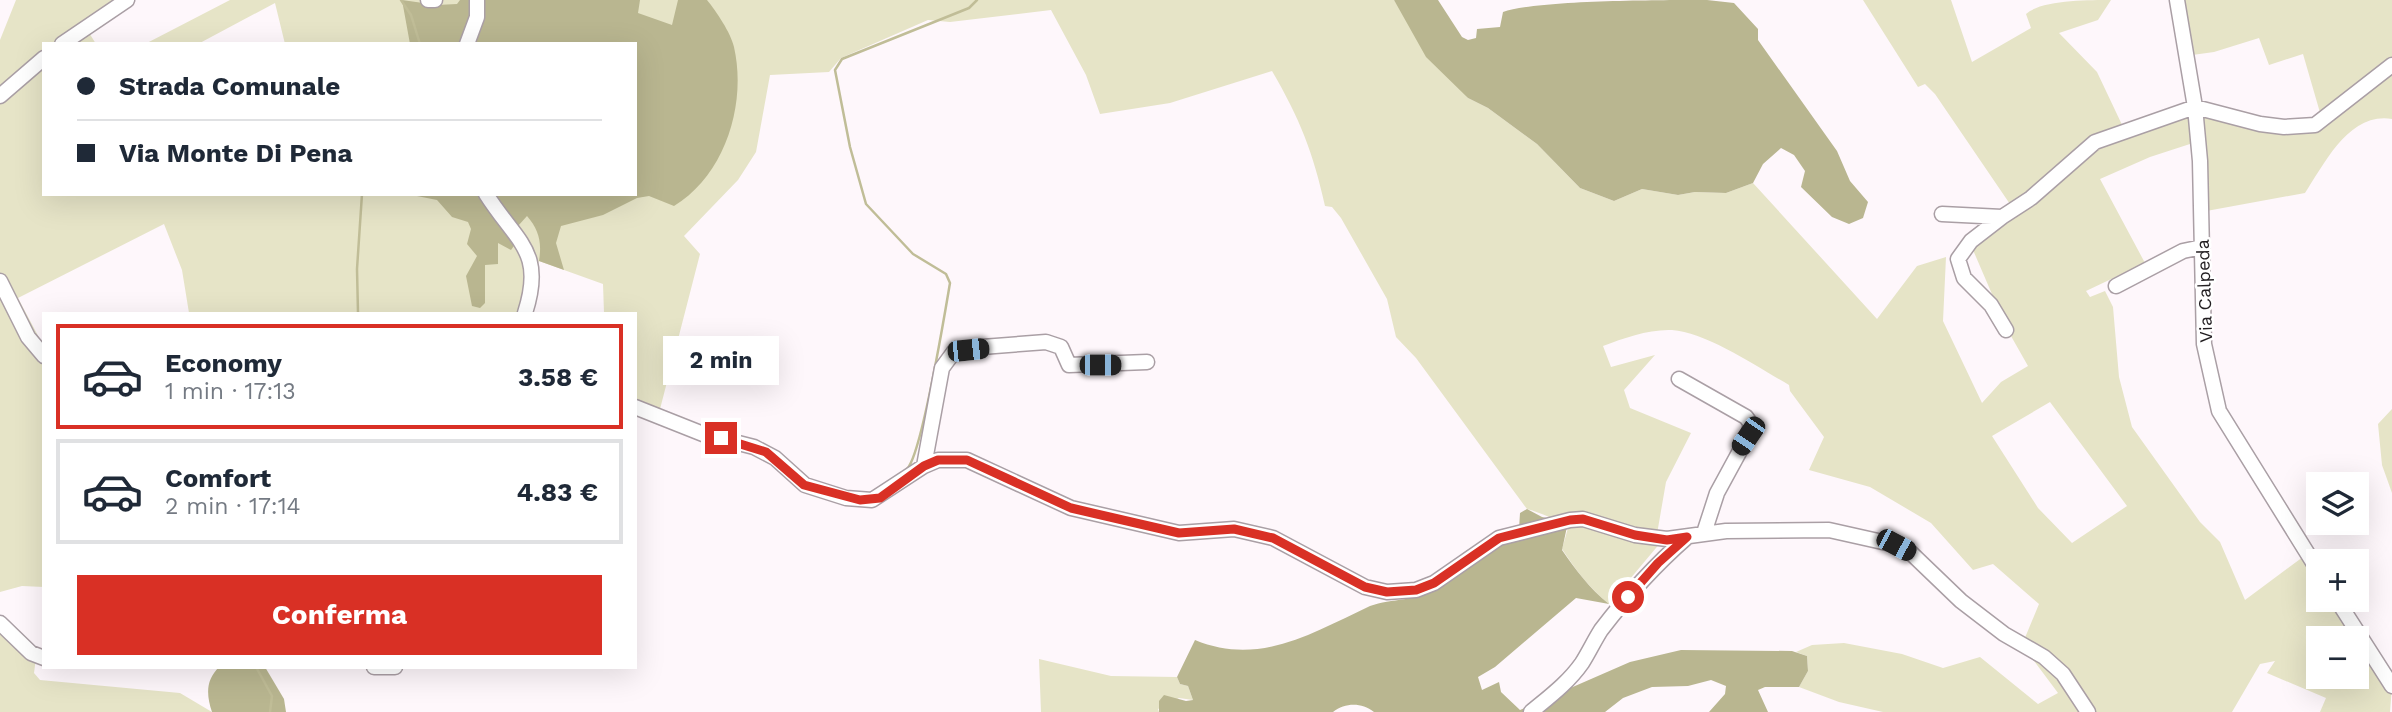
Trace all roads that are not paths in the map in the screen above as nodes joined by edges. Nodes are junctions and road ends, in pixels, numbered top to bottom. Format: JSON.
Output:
{"nodes":[{"id":1,"x":127,"y":0,"type":"edge"},
{"id":2,"x":428,"y":0,"type":"edge"},
{"id":3,"x":435,"y":0,"type":"edge"},
{"id":4,"x":477,"y":0,"type":"edge"},
{"id":5,"x":2177,"y":0,"type":"edge"},
{"id":6,"x":65,"y":42,"type":"edge"},
{"id":7,"x":468,"y":42,"type":"edge"},
{"id":8,"x":42,"y":60,"type":"edge"},
{"id":9,"x":2392,"y":65,"type":"edge"},
{"id":10,"x":0,"y":96,"type":"edge"},
{"id":11,"x":2195,"y":107,"type":"junction"},
{"id":12,"x":487,"y":196,"type":"edge"},
{"id":13,"x":1942,"y":214,"type":"dead end"},
{"id":14,"x":2002,"y":217,"type":"junction"},
{"id":15,"x":2202,"y":247,"type":"junction"},
{"id":16,"x":0,"y":281,"type":"edge"},
{"id":17,"x":2116,"y":286,"type":"dead end"},
{"id":18,"x":525,"y":312,"type":"edge"},
{"id":19,"x":2006,"y":330,"type":"dead end"},
{"id":20,"x":42,"y":354,"type":"edge"},
{"id":21,"x":1147,"y":362,"type":"dead end"},
{"id":22,"x":1679,"y":379,"type":"dead end"},
{"id":23,"x":637,"y":408,"type":"edge"},
{"id":24,"x":924,"y":466,"type":"junction"},
{"id":25,"x":1704,"y":533,"type":"junction"},
{"id":26,"x":1687,"y":537,"type":"junction"},
{"id":27,"x":2306,"y":551,"type":"edge"},
{"id":28,"x":2345,"y":612,"type":"edge"},
{"id":29,"x":0,"y":623,"type":"edge"},
{"id":30,"x":42,"y":657,"type":"edge"},
{"id":31,"x":2392,"y":686,"type":"edge"},
{"id":32,"x":1531,"y":712,"type":"edge"},
{"id":33,"x":2088,"y":712,"type":"edge"}],
"edges":[{"from":1,"to":6,"type":"street"},
{"from":2,"to":3,"type":"street"},
{"from":4,"to":7,"type":"street"},
{"from":5,"to":11,"type":"street","name":"Via Calpeda"},
{"from":8,"to":10,"type":"street"},
{"from":9,"to":11,"type":"street"},
{"from":11,"to":14,"type":"street"},
{"from":11,"to":15,"type":"street","name":"Via Calpeda"},
{"from":12,"to":18,"type":"street"},
{"from":13,"to":14,"type":"street"},
{"from":14,"to":19,"type":"street"},
{"from":15,"to":17,"type":"street"},
{"from":15,"to":27,"type":"street","name":"Via Calpeda"},
{"from":16,"to":20,"type":"street"},
{"from":21,"to":24,"type":"street"},
{"from":22,"to":25,"type":"street"},
{"from":23,"to":24,"type":"street"},
{"from":24,"to":26,"type":"street"},
{"from":25,"to":26,"type":"street"},
{"from":25,"to":33,"type":"street"},
{"from":26,"to":32,"type":"street"},
{"from":28,"to":31,"type":"street"},
{"from":29,"to":30,"type":"street"}]}
